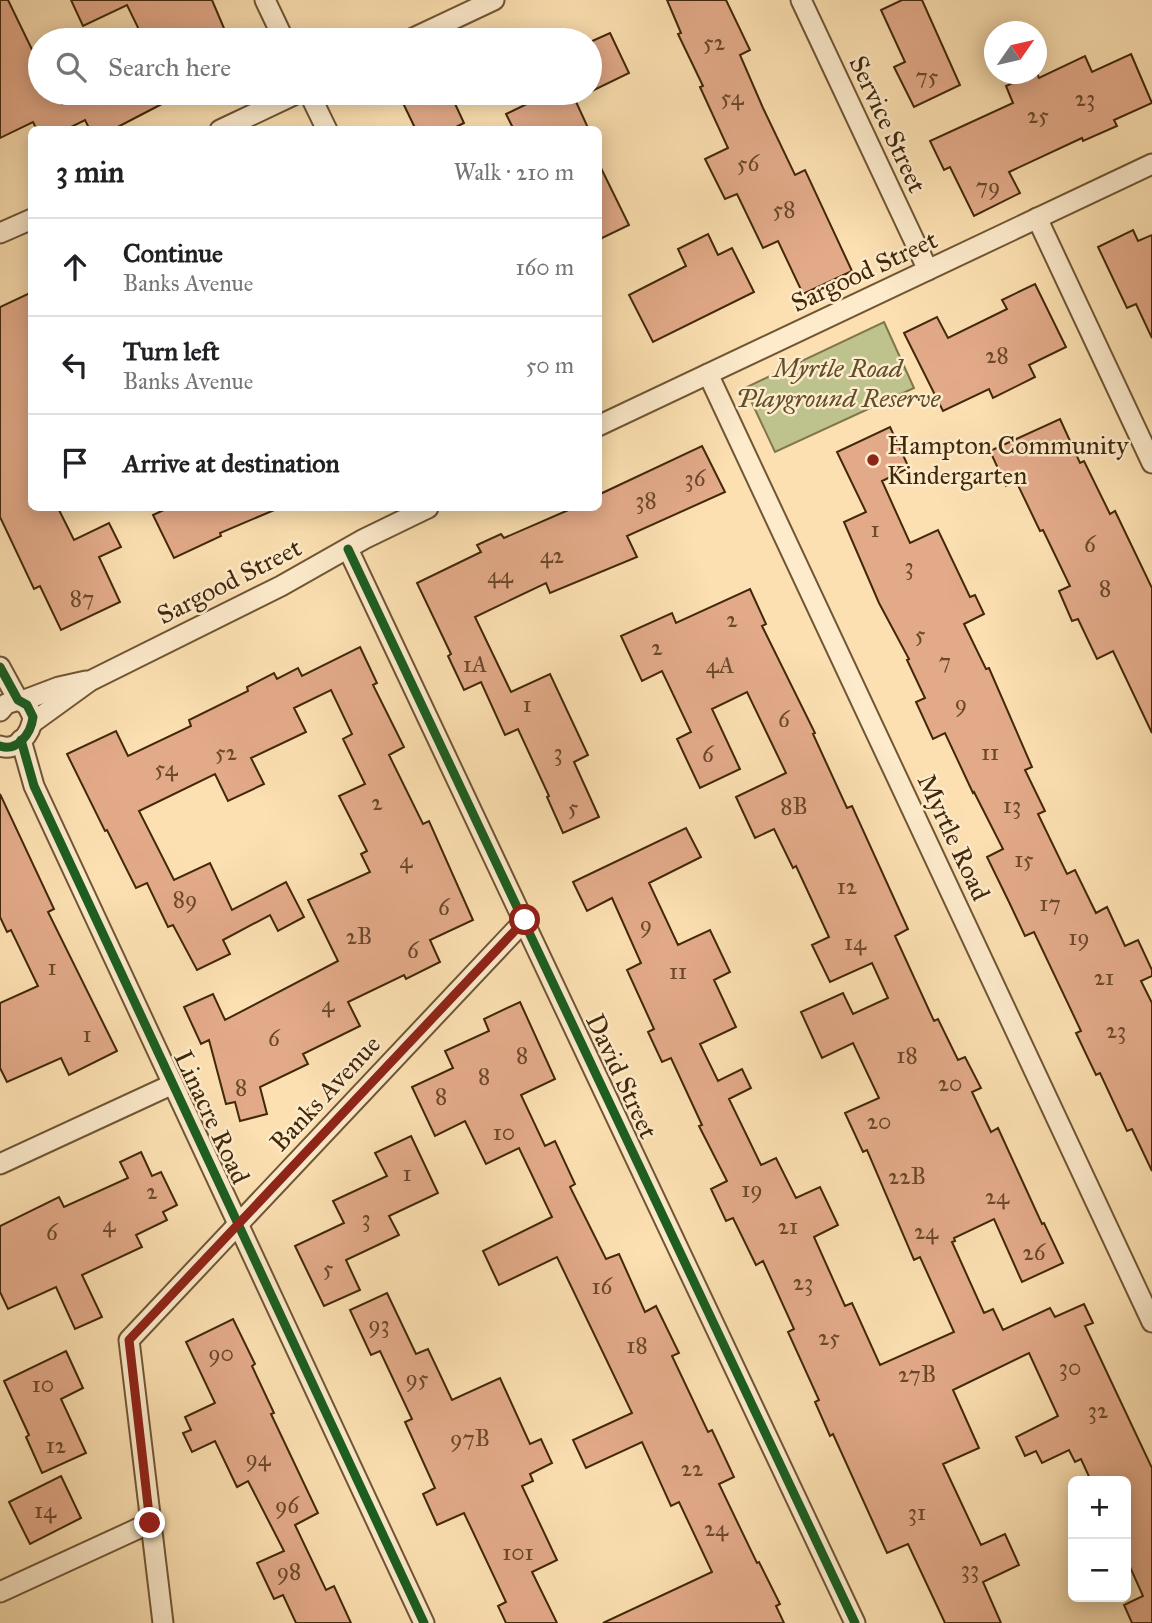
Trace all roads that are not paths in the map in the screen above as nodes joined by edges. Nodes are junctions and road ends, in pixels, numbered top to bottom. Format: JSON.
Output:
{"nodes":[{"id":1,"x":265,"y":0,"type":"edge"},
{"id":2,"x":494,"y":0,"type":"edge"},
{"id":3,"x":801,"y":0,"type":"edge"},
{"id":4,"x":278,"y":28,"type":"edge"},
{"id":5,"x":434,"y":28,"type":"edge"},
{"id":6,"x":273,"y":105,"type":"edge"},
{"id":7,"x":315,"y":105,"type":"edge"},
{"id":8,"x":228,"y":126,"type":"edge"},
{"id":9,"x":325,"y":126,"type":"edge"},
{"id":10,"x":1152,"y":164,"type":"edge"},
{"id":11,"x":1037,"y":218,"type":"junction"},
{"id":12,"x":28,"y":221,"type":"edge"},
{"id":13,"x":0,"y":233,"type":"edge"},
{"id":14,"x":928,"y":270,"type":"junction"},
{"id":15,"x":708,"y":374,"type":"junction"},
{"id":16,"x":602,"y":424,"type":"edge"},
{"id":17,"x":1152,"y":463,"type":"edge"},
{"id":18,"x":422,"y":511,"type":"edge"},
{"id":19,"x":348,"y":549,"type":"junction"},
{"id":20,"x":0,"y":667,"type":"edge"},
{"id":21,"x":90,"y":681,"type":"junction"},
{"id":22,"x":20,"y":700,"type":"junction"},
{"id":23,"x":0,"y":711,"type":"edge"},
{"id":24,"x":32,"y":723,"type":"junction"},
{"id":25,"x":10,"y":745,"type":"edge"},
{"id":26,"x":525,"y":920,"type":"junction"},
{"id":27,"x":173,"y":1084,"type":"junction"},
{"id":28,"x":0,"y":1164,"type":"edge"},
{"id":29,"x":239,"y":1223,"type":"junction"},
{"id":30,"x":1152,"y":1322,"type":"edge"},
{"id":31,"x":150,"y":1523,"type":"junction"},
{"id":32,"x":0,"y":1592,"type":"edge"},
{"id":33,"x":163,"y":1623,"type":"edge"},
{"id":34,"x":424,"y":1623,"type":"edge"},
{"id":35,"x":855,"y":1623,"type":"edge"}],
"edges":[{"from":1,"to":4,"type":"street"},
{"from":2,"to":5,"type":"street"},
{"from":3,"to":14,"type":"street","name":"Service Street"},
{"from":6,"to":8,"type":"street"},
{"from":7,"to":9,"type":"street"},
{"from":10,"to":11,"type":"street","name":"Sargood Street"},
{"from":11,"to":14,"type":"street","name":"Sargood Street"},
{"from":11,"to":17,"type":"street"},
{"from":12,"to":13,"type":"street"},
{"from":14,"to":15,"type":"street","name":"Sargood Street"},
{"from":15,"to":16,"type":"street","name":"Sargood Street"},
{"from":15,"to":30,"type":"street","name":"Myrtle Road"},
{"from":18,"to":19,"type":"street","name":"Sargood Street"},
{"from":19,"to":21,"type":"street","name":"Sargood Street"},
{"from":19,"to":26,"type":"street","name":"David Street"},
{"from":20,"to":22,"type":"street"},
{"from":21,"to":22,"type":"street","name":"Sargood Street"},
{"from":21,"to":24,"type":"street","name":"Sargood Street"},
{"from":22,"to":23,"type":"street","name":"Sargood Street"},
{"from":22,"to":24,"type":"street"},
{"from":24,"to":25,"type":"street"},
{"from":25,"to":27,"type":"street","name":"Linacre Road"},
{"from":26,"to":29,"type":"street","name":"Banks Avenue"},
{"from":26,"to":35,"type":"street","name":"David Street"},
{"from":27,"to":28,"type":"street"},
{"from":27,"to":29,"type":"street","name":"Linacre Road"},
{"from":29,"to":31,"type":"street","name":"Banks Avenue"},
{"from":29,"to":34,"type":"street","name":"Linacre Road"},
{"from":31,"to":32,"type":"street"},
{"from":31,"to":33,"type":"street","name":"Banks Avenue"}]}
